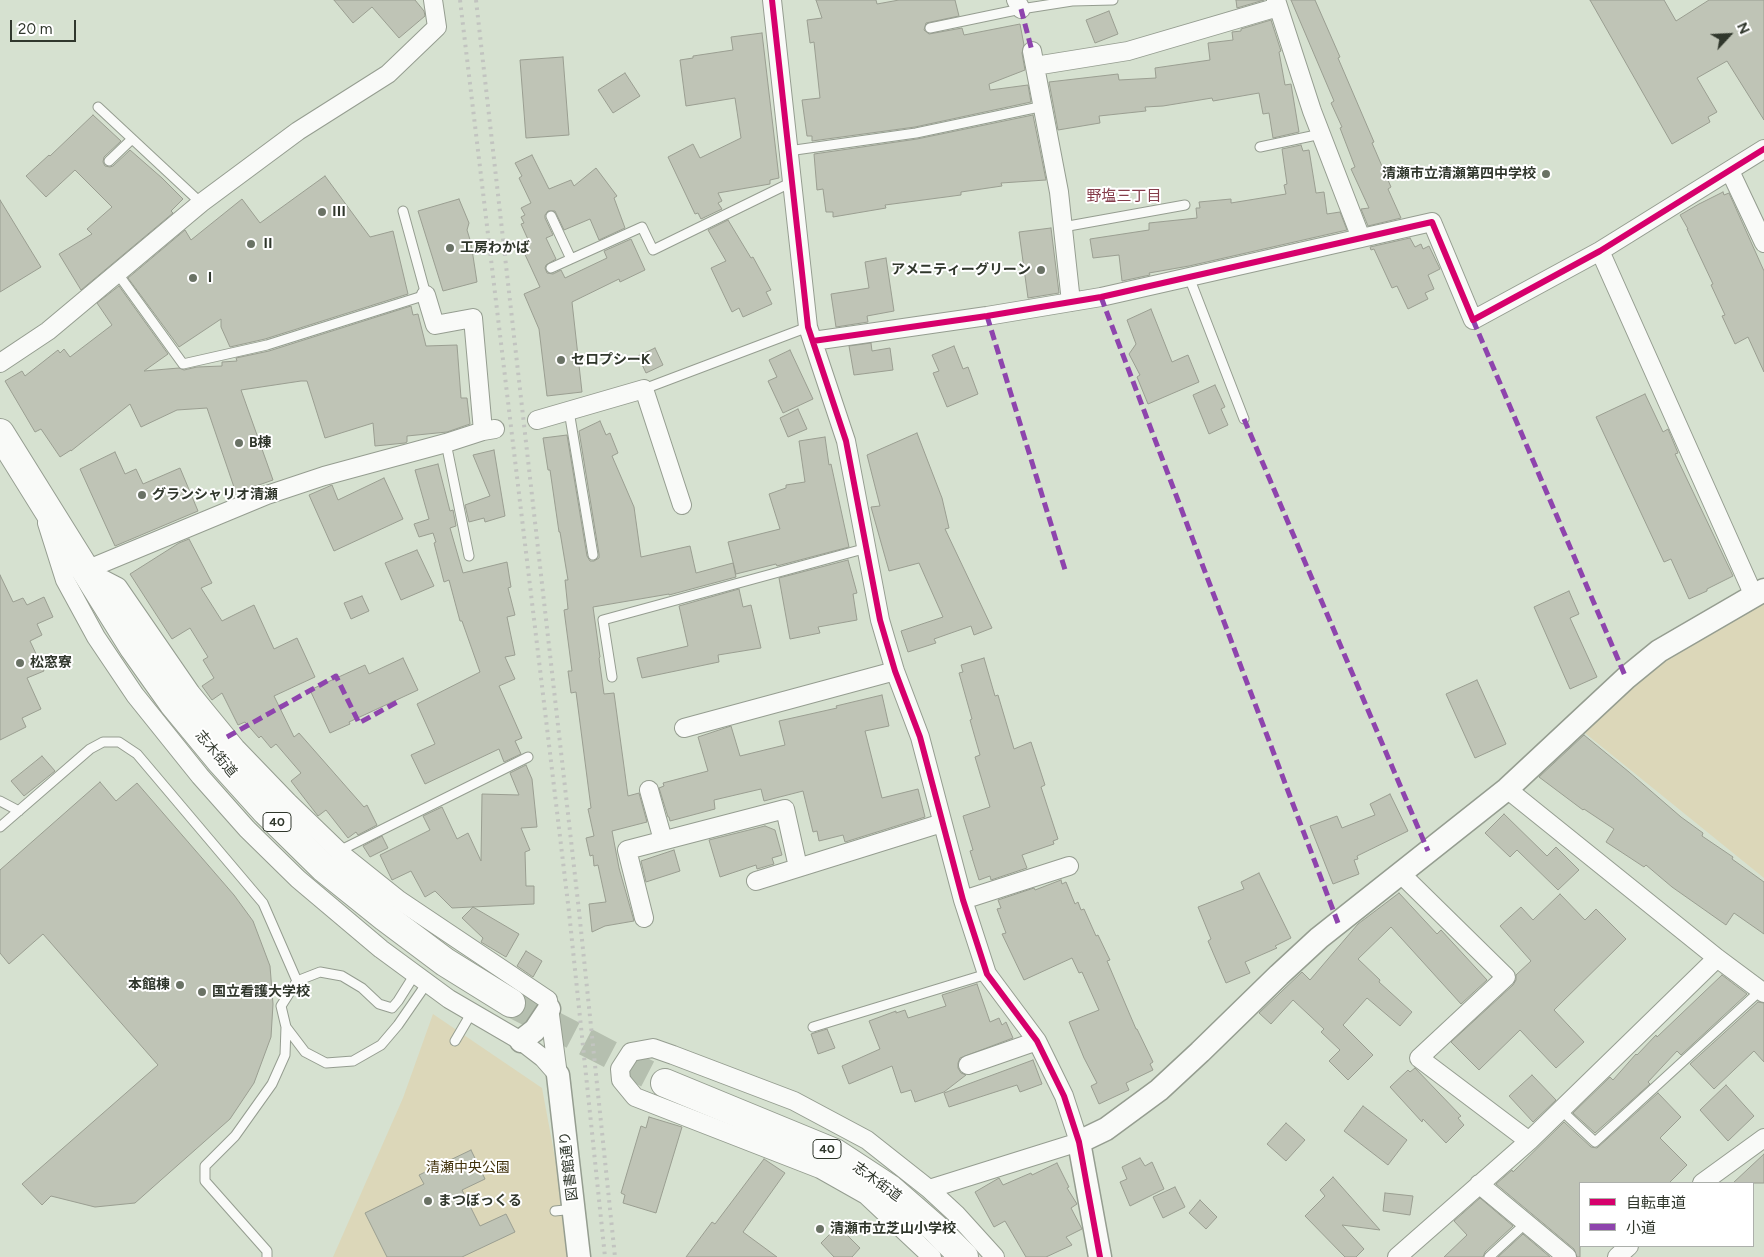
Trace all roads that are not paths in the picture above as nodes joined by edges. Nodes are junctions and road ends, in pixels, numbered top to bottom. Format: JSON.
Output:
{"nodes":[{"id":1,"x":434,"y":0,"type":"edge"},
{"id":2,"x":772,"y":0,"type":"edge"},
{"id":3,"x":1113,"y":0,"type":"edge"},
{"id":4,"x":1018,"y":4,"type":"edge"},
{"id":5,"x":1277,"y":4,"type":"edge"},
{"id":6,"x":930,"y":28,"type":"dead end"},
{"id":7,"x":1044,"y":106,"type":"junction"},
{"id":8,"x":98,"y":108,"type":"dead end"},
{"id":9,"x":1321,"y":134,"type":"junction"},
{"id":10,"x":132,"y":139,"type":"junction"},
{"id":11,"x":1260,"y":147,"type":"dead end"},
{"id":12,"x":1764,"y":149,"type":"edge"},
{"id":13,"x":788,"y":151,"type":"junction"},
{"id":14,"x":110,"y":161,"type":"dead end"},
{"id":15,"x":1730,"y":171,"type":"junction"},
{"id":16,"x":792,"y":182,"type":"junction"},
{"id":17,"x":201,"y":204,"type":"junction"},
{"id":18,"x":1185,"y":206,"type":"dead end"},
{"id":19,"x":403,"y":211,"type":"dead end"},
{"id":20,"x":551,"y":216,"type":"dead end"},
{"id":21,"x":1063,"y":227,"type":"junction"},
{"id":22,"x":1361,"y":238,"type":"junction"},
{"id":23,"x":1764,"y":243,"type":"edge"},
{"id":24,"x":1600,"y":251,"type":"junction"},
{"id":25,"x":571,"y":259,"type":"junction"},
{"id":26,"x":551,"y":268,"type":"dead end"},
{"id":27,"x":118,"y":274,"type":"junction"},
{"id":28,"x":1189,"y":277,"type":"junction"},
{"id":29,"x":426,"y":295,"type":"junction"},
{"id":30,"x":1071,"y":302,"type":"junction"},
{"id":31,"x":810,"y":334,"type":"junction"},
{"id":32,"x":0,"y":363,"type":"edge"},
{"id":33,"x":644,"y":389,"type":"junction"},
{"id":34,"x":569,"y":411,"type":"junction"},
{"id":35,"x":1244,"y":419,"type":"dead end"},
{"id":36,"x":537,"y":420,"type":"dead end"},
{"id":37,"x":0,"y":433,"type":"edge"},
{"id":38,"x":446,"y":444,"type":"junction"},
{"id":39,"x":8,"y":460,"type":"edge"},
{"id":40,"x":38,"y":494,"type":"junction"},
{"id":41,"x":682,"y":505,"type":"dead end"},
{"id":42,"x":867,"y":548,"type":"junction"},
{"id":43,"x":593,"y":555,"type":"dead end"},
{"id":44,"x":469,"y":556,"type":"dead end"},
{"id":45,"x":86,"y":570,"type":"junction"},
{"id":46,"x":1759,"y":593,"type":"edge"},
{"id":47,"x":895,"y":670,"type":"junction"},
{"id":48,"x":612,"y":677,"type":"dead end"},
{"id":49,"x":684,"y":728,"type":"dead end"},
{"id":50,"x":528,"y":757,"type":"dead end"},
{"id":51,"x":1506,"y":789,"type":"junction"},
{"id":52,"x":649,"y":790,"type":"dead end"},
{"id":53,"x":0,"y":801,"type":"edge"},
{"id":54,"x":18,"y":811,"type":"junction"},
{"id":55,"x":942,"y":823,"type":"junction"},
{"id":56,"x":0,"y":827,"type":"edge"},
{"id":57,"x":663,"y":840,"type":"junction"},
{"id":58,"x":339,"y":850,"type":"junction"},
{"id":59,"x":1069,"y":866,"type":"dead end"},
{"id":60,"x":798,"y":867,"type":"junction"},
{"id":61,"x":1400,"y":873,"type":"junction"},
{"id":62,"x":756,"y":881,"type":"dead end"},
{"id":63,"x":964,"y":900,"type":"junction"},
{"id":64,"x":644,"y":918,"type":"dead end"},
{"id":65,"x":1717,"y":958,"type":"junction"},
{"id":66,"x":987,"y":974,"type":"junction"},
{"id":67,"x":421,"y":978,"type":"junction"},
{"id":68,"x":296,"y":981,"type":"junction"},
{"id":69,"x":1762,"y":991,"type":"edge"},
{"id":70,"x":511,"y":1002,"type":"tunnel mouth"},
{"id":71,"x":549,"y":1009,"type":"junction"},
{"id":72,"x":472,"y":1012,"type":"junction"},
{"id":73,"x":286,"y":1027,"type":"junction"},
{"id":74,"x":813,"y":1027,"type":"dead end"},
{"id":75,"x":521,"y":1040,"type":"junction"},
{"id":76,"x":455,"y":1041,"type":"dead end"},
{"id":77,"x":1037,"y":1041,"type":"junction"},
{"id":78,"x":968,"y":1065,"type":"dead end"},
{"id":79,"x":558,"y":1075,"type":"junction"},
{"id":80,"x":665,"y":1083,"type":"tunnel mouth"},
{"id":81,"x":1561,"y":1110,"type":"junction"},
{"id":82,"x":1764,"y":1138,"type":"edge"},
{"id":83,"x":1529,"y":1141,"type":"junction"},
{"id":84,"x":1079,"y":1142,"type":"junction"},
{"id":85,"x":1703,"y":1182,"type":"edge"},
{"id":86,"x":1479,"y":1184,"type":"junction"},
{"id":87,"x":929,"y":1189,"type":"junction"},
{"id":88,"x":1526,"y":1223,"type":"junction"},
{"id":89,"x":1628,"y":1247,"type":"edge"},
{"id":90,"x":267,"y":1257,"type":"edge"},
{"id":91,"x":579,"y":1257,"type":"edge"},
{"id":92,"x":932,"y":1257,"type":"edge"},
{"id":93,"x":964,"y":1257,"type":"edge"},
{"id":94,"x":995,"y":1257,"type":"edge"},
{"id":95,"x":1100,"y":1257,"type":"edge"},
{"id":96,"x":1397,"y":1257,"type":"edge"},
{"id":97,"x":1489,"y":1257,"type":"edge"},
{"id":98,"x":1567,"y":1257,"type":"edge"},
{"id":99,"x":1617,"y":1257,"type":"edge"}],
"edges":[{"from":1,"to":17,"type":"street"},
{"from":2,"to":13,"type":"street"},
{"from":3,"to":4,"type":"lane"},
{"from":4,"to":6,"type":"lane"},
{"from":5,"to":7,"type":"street"},
{"from":5,"to":9,"type":"street"},
{"from":7,"to":13,"type":"lane"},
{"from":7,"to":21,"type":"street"},
{"from":8,"to":10,"type":"lane"},
{"from":9,"to":11,"type":"lane"},
{"from":9,"to":22,"type":"street"},
{"from":10,"to":14,"type":"lane"},
{"from":10,"to":17,"type":"lane"},
{"from":12,"to":15,"type":"street"},
{"from":13,"to":16,"type":"street"},
{"from":15,"to":23,"type":"street"},
{"from":15,"to":24,"type":"street"},
{"from":16,"to":25,"type":"lane"},
{"from":16,"to":31,"type":"street"},
{"from":17,"to":27,"type":"street"},
{"from":18,"to":21,"type":"lane"},
{"from":19,"to":29,"type":"lane"},
{"from":20,"to":25,"type":"lane"},
{"from":21,"to":30,"type":"street"},
{"from":22,"to":24,"type":"street"},
{"from":22,"to":28,"type":"street"},
{"from":24,"to":46,"type":"street"},
{"from":25,"to":26,"type":"lane"},
{"from":27,"to":29,"type":"lane"},
{"from":27,"to":32,"type":"street"},
{"from":28,"to":30,"type":"street"},
{"from":28,"to":35,"type":"lane"},
{"from":29,"to":38,"type":"street"},
{"from":30,"to":31,"type":"street"},
{"from":31,"to":33,"type":"lane"},
{"from":31,"to":42,"type":"street"},
{"from":33,"to":34,"type":"street"},
{"from":33,"to":41,"type":"street"},
{"from":34,"to":36,"type":"street"},
{"from":34,"to":43,"type":"lane"},
{"from":37,"to":39,"type":"main road","name":"志木街道","number":"40"},
{"from":38,"to":44,"type":"lane"},
{"from":38,"to":45,"type":"street"},
{"from":39,"to":40,"type":"main road","name":"志木街道","number":"40"},
{"from":40,"to":45,"type":"main road","name":"志木街道","number":"40"},
{"from":40,"to":67,"type":"street"},
{"from":42,"to":47,"type":"street"},
{"from":42,"to":48,"type":"lane"},
{"from":45,"to":58,"type":"street"},
{"from":45,"to":70,"type":"main road","name":"志木街道","number":"40"},
{"from":46,"to":51,"type":"street"},
{"from":47,"to":49,"type":"street"},
{"from":47,"to":55,"type":"street"},
{"from":50,"to":58,"type":"lane"},
{"from":51,"to":61,"type":"street"},
{"from":51,"to":65,"type":"street"},
{"from":52,"to":57,"type":"street"},
{"from":53,"to":54,"type":"lane"},
{"from":54,"to":56,"type":"lane"},
{"from":54,"to":68,"type":"lane"},
{"from":55,"to":60,"type":"street"},
{"from":55,"to":63,"type":"street"},
{"from":57,"to":60,"type":"street"},
{"from":57,"to":64,"type":"street"},
{"from":58,"to":71,"type":"street"},
{"from":59,"to":63,"type":"street"},
{"from":60,"to":62,"type":"street"},
{"from":61,"to":83,"type":"street"},
{"from":61,"to":84,"type":"street"},
{"from":63,"to":66,"type":"street"},
{"from":65,"to":69,"type":"street"},
{"from":65,"to":81,"type":"street"},
{"from":66,"to":74,"type":"lane"},
{"from":66,"to":77,"type":"street"},
{"from":67,"to":68,"type":"lane"},
{"from":67,"to":72,"type":"street"},
{"from":67,"to":73,"type":"lane"},
{"from":68,"to":73,"type":"lane"},
{"from":69,"to":81,"type":"lane"},
{"from":71,"to":75,"type":"street"},
{"from":71,"to":79,"type":"street"},
{"from":72,"to":75,"type":"street"},
{"from":72,"to":76,"type":"lane"},
{"from":73,"to":90,"type":"lane"},
{"from":75,"to":79,"type":"street"},
{"from":77,"to":78,"type":"street"},
{"from":77,"to":84,"type":"street"},
{"from":79,"to":91,"type":"street","name":"図書館通り"},
{"from":80,"to":93,"type":"main road","name":"志木街道","number":"40"},
{"from":81,"to":83,"type":"street"},
{"from":82,"to":85,"type":"street"},
{"from":83,"to":86,"type":"street"},
{"from":84,"to":87,"type":"street"},
{"from":84,"to":95,"type":"street"},
{"from":86,"to":88,"type":"street"},
{"from":86,"to":96,"type":"street"},
{"from":87,"to":92,"type":"street"},
{"from":87,"to":94,"type":"street"},
{"from":88,"to":97,"type":"lane"},
{"from":88,"to":98,"type":"street"},
{"from":89,"to":99,"type":"street"}]}
